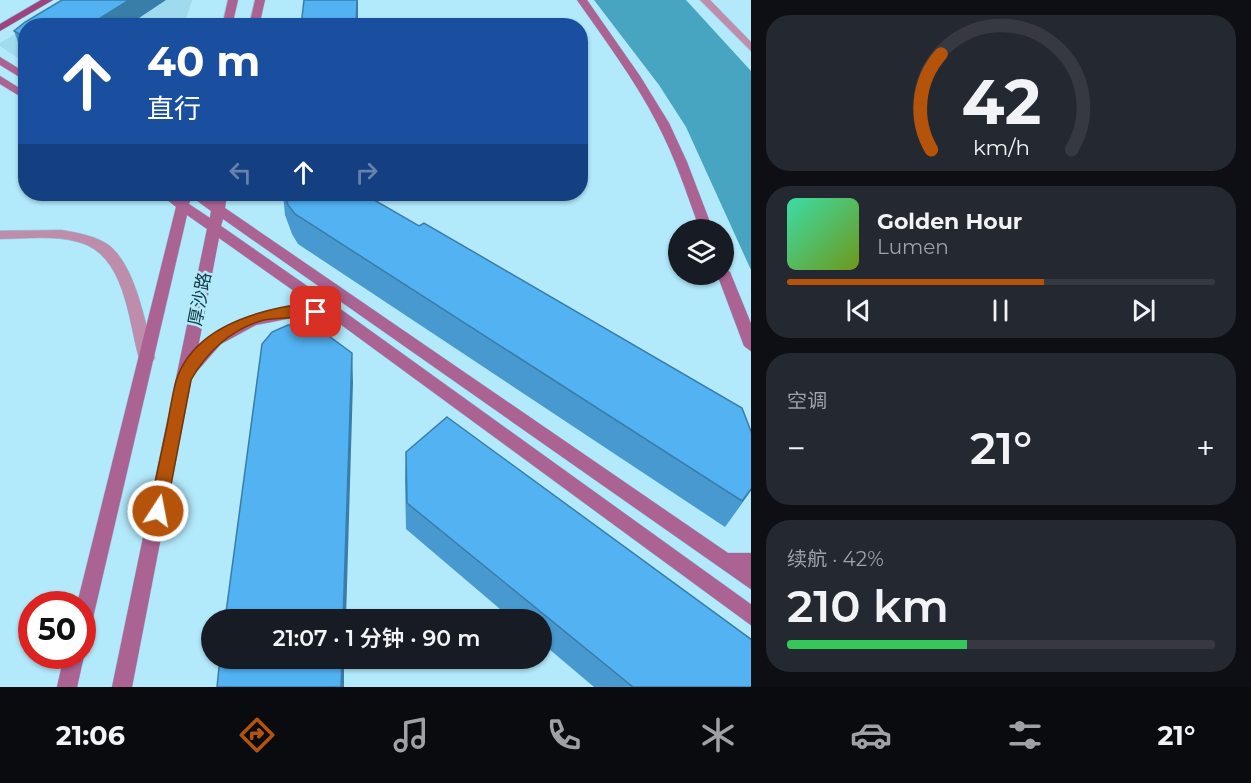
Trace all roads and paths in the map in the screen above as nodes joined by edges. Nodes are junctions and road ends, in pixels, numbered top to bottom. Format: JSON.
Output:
{"nodes":[{"id":1,"x":48,"y":0,"type":"edge"},
{"id":2,"x":233,"y":0,"type":"edge"},
{"id":3,"x":260,"y":0,"type":"edge"},
{"id":4,"x":582,"y":0,"type":"edge"},
{"id":5,"x":705,"y":0,"type":"edge"},
{"id":6,"x":228,"y":18,"type":"edge"},
{"id":7,"x":257,"y":18,"type":"edge"},
{"id":8,"x":0,"y":28,"type":"edge"},
{"id":9,"x":751,"y":45,"type":"edge"},
{"id":10,"x":0,"y":60,"type":"edge"},
{"id":11,"x":18,"y":72,"type":"edge"},
{"id":12,"x":0,"y":79,"type":"edge"},
{"id":13,"x":18,"y":91,"type":"edge"},
{"id":14,"x":184,"y":201,"type":"edge"},
{"id":15,"x":185,"y":201,"type":"edge"},
{"id":16,"x":219,"y":201,"type":"edge"},
{"id":17,"x":703,"y":219,"type":"edge"},
{"id":18,"x":214,"y":228,"type":"junction"},
{"id":19,"x":0,"y":235,"type":"edge"},
{"id":20,"x":728,"y":285,"type":"edge"},
{"id":21,"x":341,"y":317,"type":"junction"},
{"id":22,"x":751,"y":343,"type":"edge"},
{"id":23,"x":147,"y":357,"type":"junction"},
{"id":24,"x":184,"y":380,"type":"junction"},
{"id":25,"x":725,"y":562,"type":"junction"},
{"id":26,"x":751,"y":562,"type":"edge"},
{"id":27,"x":751,"y":580,"type":"edge"},
{"id":28,"x":90,"y":591,"type":"edge"},
{"id":29,"x":751,"y":616,"type":"edge"},
{"id":30,"x":71,"y":669,"type":"edge"},
{"id":31,"x":67,"y":687,"type":"edge"},
{"id":32,"x":122,"y":687,"type":"edge"}],
"edges":[{"from":1,"to":8,"type":"main road"},
{"from":2,"to":6,"type":"street"},
{"from":3,"to":7,"type":"street"},
{"from":4,"to":17,"type":"street"},
{"from":5,"to":9,"type":"street"},
{"from":10,"to":11,"type":"street"},
{"from":12,"to":13,"type":"street"},
{"from":14,"to":23,"type":"street","name":"厚沙路"},
{"from":15,"to":18,"type":"street"},
{"from":16,"to":18,"type":"street","name":"厚沙路"},
{"from":16,"to":25,"type":"street"},
{"from":18,"to":21,"type":"street"},
{"from":18,"to":24,"type":"street","name":"厚沙路"},
{"from":19,"to":23,"type":"street"},
{"from":20,"to":22,"type":"street"},
{"from":21,"to":24,"type":"street"},
{"from":21,"to":29,"type":"street"},
{"from":23,"to":28,"type":"street","name":"厚沙路"},
{"from":24,"to":32,"type":"street","name":"厚沙路"},
{"from":25,"to":26,"type":"street"},
{"from":25,"to":27,"type":"street"},
{"from":30,"to":31,"type":"street"}]}
